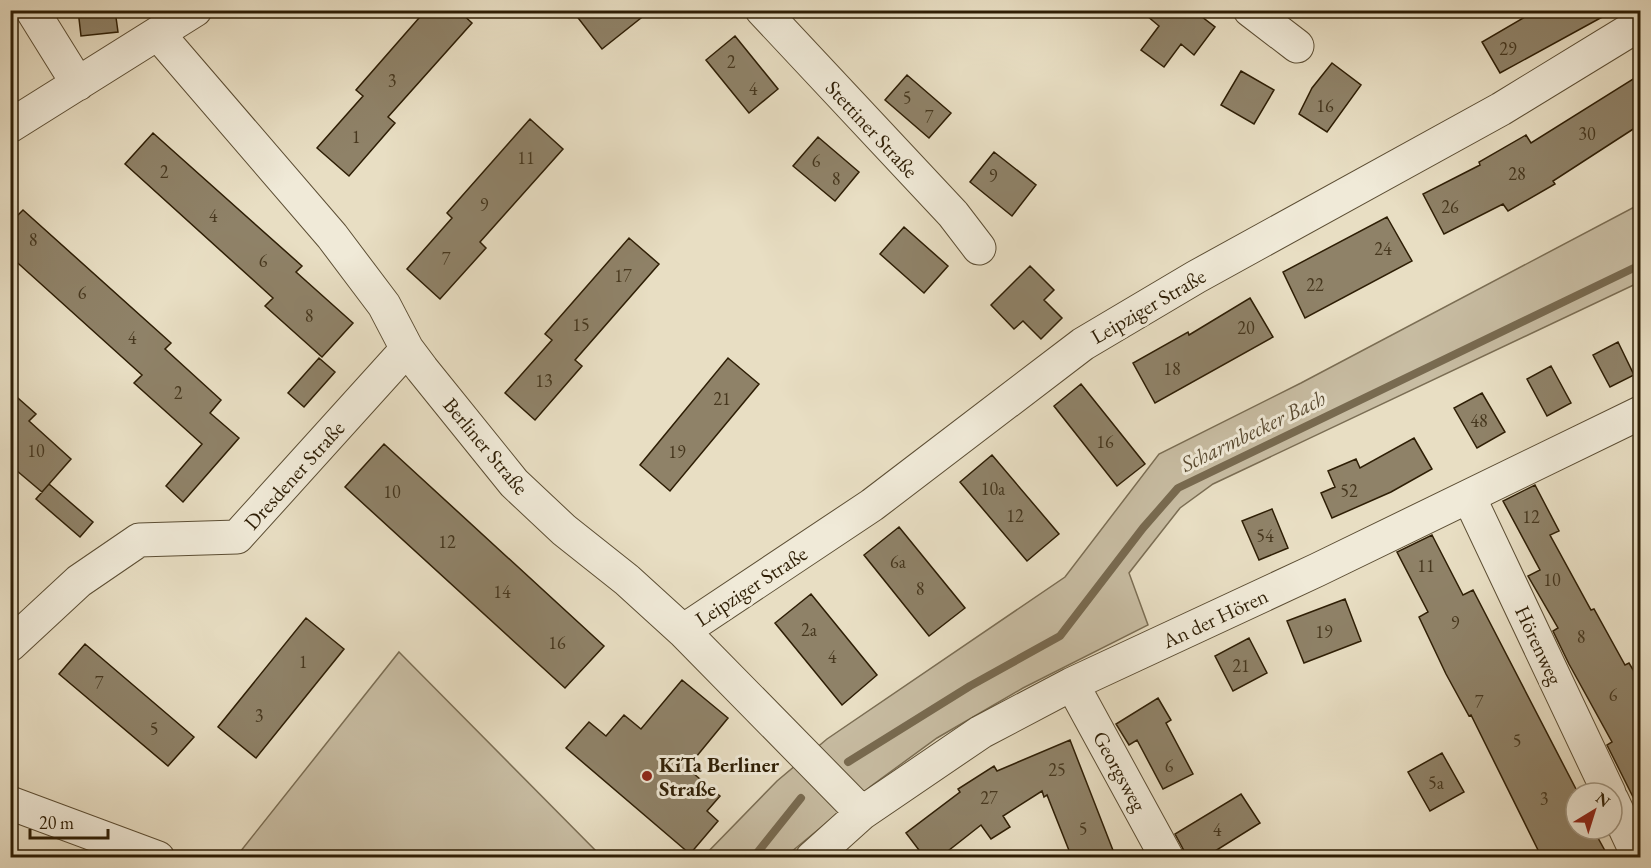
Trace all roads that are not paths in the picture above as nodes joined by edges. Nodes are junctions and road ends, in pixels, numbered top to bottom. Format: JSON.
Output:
{"nodes":[{"id":1,"x":32,"y":10,"type":"edge"},
{"id":2,"x":195,"y":10,"type":"edge"},
{"id":3,"x":762,"y":10,"type":"edge"},
{"id":4,"x":1250,"y":10,"type":"edge"},
{"id":5,"x":1641,"y":24,"type":"edge"},
{"id":6,"x":159,"y":35,"type":"junction"},
{"id":7,"x":1296,"y":46,"type":"dead end"},
{"id":8,"x":78,"y":84,"type":"junction"},
{"id":9,"x":10,"y":126,"type":"edge"},
{"id":10,"x":979,"y":248,"type":"dead end"},
{"id":11,"x":407,"y":349,"type":"junction"},
{"id":12,"x":1641,"y":413,"type":"edge"},
{"id":13,"x":1468,"y":497,"type":"junction"},
{"id":14,"x":683,"y":631,"type":"junction"},
{"id":15,"x":10,"y":645,"type":"edge"},
{"id":16,"x":1072,"y":684,"type":"junction"},
{"id":17,"x":1603,"y":781,"type":"edge"},
{"id":18,"x":10,"y":803,"type":"edge"},
{"id":19,"x":862,"y":813,"type":"junction"},
{"id":20,"x":1624,"y":826,"type":"edge"},
{"id":21,"x":158,"y":858,"type":"edge"},
{"id":22,"x":812,"y":858,"type":"edge"},
{"id":23,"x":1167,"y":858,"type":"edge"},
{"id":24,"x":1639,"y":858,"type":"edge"}],
"edges":[{"from":1,"to":8,"type":"street"},
{"from":2,"to":6,"type":"street"},
{"from":3,"to":10,"type":"street","name":"Stettiner Straße"},
{"from":4,"to":7,"type":"street"},
{"from":5,"to":14,"type":"street","name":"Leipziger Straße"},
{"from":6,"to":8,"type":"street"},
{"from":6,"to":11,"type":"street","name":"Berliner Straße"},
{"from":8,"to":9,"type":"street"},
{"from":11,"to":14,"type":"street","name":"Berliner Straße"},
{"from":11,"to":15,"type":"street","name":"Dresdener Straße"},
{"from":12,"to":13,"type":"street","name":"An der Hören"},
{"from":13,"to":16,"type":"street","name":"An der Hören"},
{"from":13,"to":17,"type":"street","name":"Hörenweg"},
{"from":14,"to":19,"type":"street","name":"Berliner Straße"},
{"from":16,"to":19,"type":"street","name":"An der Hören"},
{"from":16,"to":23,"type":"street","name":"Georgsweg"},
{"from":18,"to":21,"type":"street"},
{"from":19,"to":22,"type":"street","name":"An der Hören"},
{"from":20,"to":24,"type":"street"}]}
